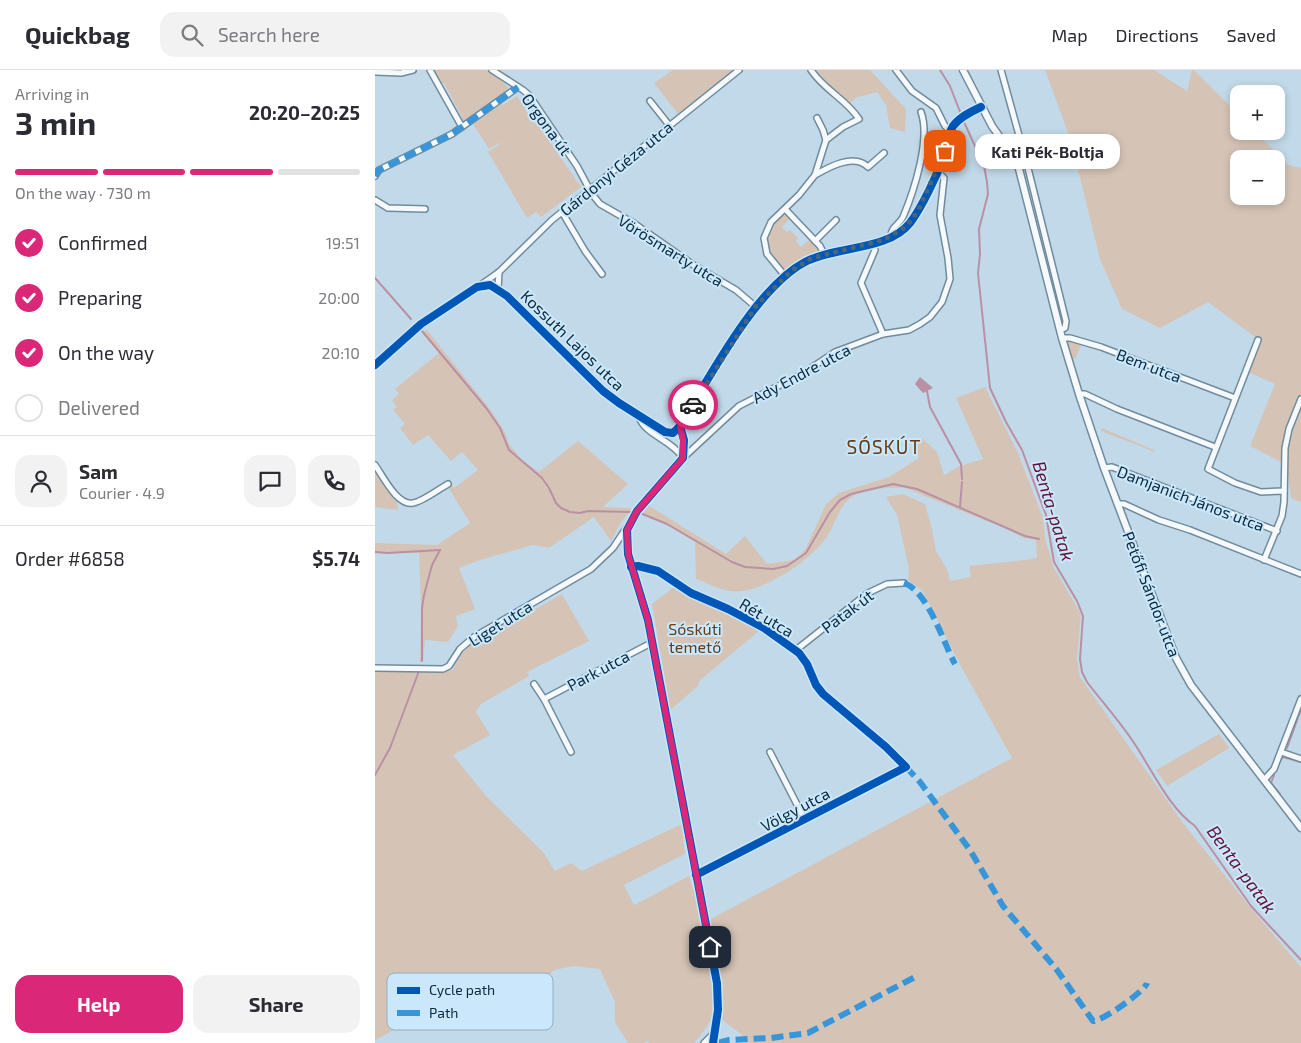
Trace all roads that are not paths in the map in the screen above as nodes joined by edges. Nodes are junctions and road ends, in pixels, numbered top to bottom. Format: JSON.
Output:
{"nodes":[{"id":1,"x":413,"y":70,"type":"edge"},
{"id":2,"x":430,"y":70,"type":"edge"},
{"id":3,"x":492,"y":70,"type":"edge"},
{"id":4,"x":737,"y":70,"type":"edge"},
{"id":5,"x":811,"y":70,"type":"edge"},
{"id":6,"x":896,"y":70,"type":"edge"},
{"id":7,"x":963,"y":70,"type":"edge"},
{"id":8,"x":1001,"y":70,"type":"edge"},
{"id":9,"x":375,"y":72,"type":"edge"},
{"id":10,"x":518,"y":87,"type":"junction"},
{"id":11,"x":650,"y":101,"type":"dead end"},
{"id":12,"x":981,"y":107,"type":"junction"},
{"id":13,"x":921,"y":112,"type":"dead end"},
{"id":14,"x":817,"y":118,"type":"dead end"},
{"id":15,"x":669,"y":125,"type":"junction"},
{"id":16,"x":462,"y":127,"type":"junction"},
{"id":17,"x":952,"y":128,"type":"junction"},
{"id":18,"x":826,"y":140,"type":"junction"},
{"id":19,"x":884,"y":153,"type":"dead end"},
{"id":20,"x":819,"y":165,"type":"junction"},
{"id":21,"x":824,"y":169,"type":"junction"},
{"id":22,"x":377,"y":171,"type":"edge"},
{"id":23,"x":937,"y":171,"type":"junction"},
{"id":24,"x":815,"y":175,"type":"junction"},
{"id":25,"x":375,"y":176,"type":"edge"},
{"id":26,"x":590,"y":189,"type":"junction"},
{"id":27,"x":375,"y":200,"type":"edge"},
{"id":28,"x":425,"y":209,"type":"dead end"},
{"id":29,"x":785,"y":209,"type":"junction"},
{"id":30,"x":562,"y":212,"type":"junction"},
{"id":31,"x":836,"y":220,"type":"dead end"},
{"id":32,"x":891,"y":236,"type":"junction"},
{"id":33,"x":815,"y":240,"type":"junction"},
{"id":34,"x":875,"y":243,"type":"junction"},
{"id":35,"x":824,"y":254,"type":"junction"},
{"id":36,"x":499,"y":272,"type":"junction"},
{"id":37,"x":602,"y":274,"type":"dead end"},
{"id":38,"x":785,"y":276,"type":"junction"},
{"id":39,"x":481,"y":285,"type":"junction"},
{"id":40,"x":498,"y":289,"type":"junction"},
{"id":41,"x":756,"y":306,"type":"junction"},
{"id":42,"x":1060,"y":330,"type":"junction"},
{"id":43,"x":883,"y":334,"type":"junction"},
{"id":44,"x":1062,"y":338,"type":"junction"},
{"id":45,"x":1258,"y":340,"type":"dead end"},
{"id":46,"x":375,"y":365,"type":"edge"},
{"id":47,"x":1079,"y":394,"type":"junction"},
{"id":48,"x":1235,"y":398,"type":"junction"},
{"id":49,"x":1301,"y":399,"type":"edge"},
{"id":50,"x":639,"y":416,"type":"junction"},
{"id":51,"x":680,"y":426,"type":"junction"},
{"id":52,"x":683,"y":440,"type":"junction"},
{"id":53,"x":695,"y":446,"type":"junction"},
{"id":54,"x":1215,"y":447,"type":"junction"},
{"id":55,"x":683,"y":458,"type":"junction"},
{"id":56,"x":375,"y":465,"type":"edge"},
{"id":57,"x":1104,"y":468,"type":"junction"},
{"id":58,"x":448,"y":484,"type":"dead end"},
{"id":59,"x":1284,"y":491,"type":"junction"},
{"id":60,"x":1118,"y":504,"type":"junction"},
{"id":61,"x":629,"y":526,"type":"junction"},
{"id":62,"x":1277,"y":531,"type":"junction"},
{"id":63,"x":616,"y":543,"type":"junction"},
{"id":64,"x":627,"y":545,"type":"junction"},
{"id":65,"x":1264,"y":560,"type":"junction"},
{"id":66,"x":631,"y":567,"type":"junction"},
{"id":67,"x":1301,"y":574,"type":"edge"},
{"id":68,"x":904,"y":583,"type":"dead end"},
{"id":69,"x":653,"y":642,"type":"junction"},
{"id":70,"x":795,"y":650,"type":"junction"},
{"id":71,"x":375,"y":668,"type":"edge"},
{"id":72,"x":534,"y":684,"type":"dead end"},
{"id":73,"x":1301,"y":699,"type":"edge"},
{"id":74,"x":543,"y":700,"type":"junction"},
{"id":75,"x":571,"y":752,"type":"dead end"},
{"id":76,"x":770,"y":752,"type":"dead end"},
{"id":77,"x":1281,"y":752,"type":"junction"},
{"id":78,"x":1301,"y":760,"type":"edge"},
{"id":79,"x":906,"y":767,"type":"joint"},
{"id":80,"x":1264,"y":780,"type":"junction"},
{"id":81,"x":805,"y":820,"type":"junction"},
{"id":82,"x":1301,"y":828,"type":"edge"},
{"id":83,"x":696,"y":875,"type":"junction"},
{"id":84,"x":713,"y":1034,"type":"junction"},
{"id":85,"x":704,"y":1043,"type":"edge"},
{"id":86,"x":713,"y":1043,"type":"edge"}],
"edges":[{"from":1,"to":9,"type":"street"},
{"from":2,"to":16,"type":"street"},
{"from":3,"to":10,"type":"street","name":"Orgona út"},
{"from":4,"to":15,"type":"street","name":"Gárdonyi Géza utca"},
{"from":5,"to":18,"type":"street"},
{"from":6,"to":17,"type":"street"},
{"from":7,"to":12,"type":"main road","name":"Petőfi Sándor utca"},
{"from":8,"to":42,"type":"street","name":"Petőfi Sándor utca"},
{"from":10,"to":16,"type":"street"},
{"from":10,"to":26,"type":"street","name":"Orgona út"},
{"from":11,"to":15,"type":"street"},
{"from":12,"to":17,"type":"street"},
{"from":12,"to":42,"type":"main road","name":"Petőfi Sándor utca"},
{"from":13,"to":32,"type":"street"},
{"from":14,"to":18,"type":"street"},
{"from":15,"to":26,"type":"street","name":"Gárdonyi Géza utca"},
{"from":16,"to":22,"type":"street"},
{"from":17,"to":23,"type":"street"},
{"from":18,"to":20,"type":"street"},
{"from":19,"to":21,"type":"street"},
{"from":20,"to":21,"type":"street"},
{"from":20,"to":24,"type":"street"},
{"from":21,"to":24,"type":"street"},
{"from":22,"to":25,"type":"street"},
{"from":23,"to":32,"type":"street"},
{"from":23,"to":43,"type":"street","name":"Ady Endre utca"},
{"from":24,"to":29,"type":"street"},
{"from":26,"to":30,"type":"street","name":"Gárdonyi Géza utca"},
{"from":26,"to":41,"type":"street","name":"Vörösmarty utca"},
{"from":27,"to":28,"type":"street"},
{"from":29,"to":33,"type":"street"},
{"from":29,"to":38,"type":"street"},
{"from":30,"to":36,"type":"street","name":"Gárdonyi Géza utca"},
{"from":30,"to":37,"type":"street"},
{"from":31,"to":33,"type":"street"},
{"from":32,"to":34,"type":"street"},
{"from":33,"to":35,"type":"street"},
{"from":34,"to":35,"type":"street"},
{"from":34,"to":43,"type":"street"},
{"from":35,"to":38,"type":"street"},
{"from":36,"to":39,"type":"street","name":"Gárdonyi Géza utca"},
{"from":36,"to":40,"type":"street"},
{"from":38,"to":41,"type":"street"},
{"from":39,"to":40,"type":"street"},
{"from":39,"to":46,"type":"street","name":"Gárdonyi Géza utca"},
{"from":40,"to":50,"type":"street","name":"Kossuth Lajos utca"},
{"from":41,"to":51,"type":"street"},
{"from":42,"to":44,"type":"main road","name":"Petőfi Sándor utca"},
{"from":43,"to":53,"type":"street","name":"Ady Endre utca"},
{"from":44,"to":47,"type":"main road","name":"Petőfi Sándor utca"},
{"from":44,"to":48,"type":"street","name":"Bem utca"},
{"from":45,"to":48,"type":"street"},
{"from":47,"to":54,"type":"street"},
{"from":47,"to":57,"type":"main road","name":"Petőfi Sándor utca"},
{"from":48,"to":54,"type":"street"},
{"from":49,"to":59,"type":"street"},
{"from":50,"to":51,"type":"street","name":"Kossuth Lajos utca"},
{"from":50,"to":55,"type":"street"},
{"from":51,"to":52,"type":"street"},
{"from":52,"to":53,"type":"street"},
{"from":52,"to":55,"type":"street"},
{"from":53,"to":55,"type":"street","name":"Ady Endre utca"},
{"from":54,"to":59,"type":"street"},
{"from":55,"to":61,"type":"street","name":"Ady Endre utca"},
{"from":56,"to":58,"type":"street"},
{"from":57,"to":60,"type":"main road","name":"Petőfi Sándor utca"},
{"from":57,"to":62,"type":"street","name":"Damjanich János utca"},
{"from":59,"to":62,"type":"street"},
{"from":60,"to":65,"type":"street"},
{"from":60,"to":80,"type":"main road","name":"Petőfi Sándor utca"},
{"from":61,"to":63,"type":"street","name":"Liget utca"},
{"from":61,"to":64,"type":"street"},
{"from":62,"to":65,"type":"street"},
{"from":63,"to":64,"type":"street"},
{"from":63,"to":71,"type":"street","name":"Liget utca"},
{"from":64,"to":66,"type":"street"},
{"from":65,"to":67,"type":"street"},
{"from":66,"to":69,"type":"street"},
{"from":66,"to":70,"type":"street","name":"Rét utca"},
{"from":68,"to":70,"type":"street","name":"Patak út"},
{"from":69,"to":74,"type":"street","name":"Park utca"},
{"from":69,"to":83,"type":"street"},
{"from":70,"to":79,"type":"street","name":"Rét utca"},
{"from":72,"to":74,"type":"street"},
{"from":73,"to":77,"type":"street"},
{"from":74,"to":75,"type":"street"},
{"from":76,"to":81,"type":"street"},
{"from":77,"to":78,"type":"street"},
{"from":77,"to":80,"type":"street"},
{"from":79,"to":81,"type":"street","name":"Völgy utca"},
{"from":80,"to":82,"type":"main road","name":"Petőfi Sándor utca"},
{"from":81,"to":83,"type":"street","name":"Völgy utca"},
{"from":83,"to":84,"type":"street"},
{"from":84,"to":85,"type":"street"},
{"from":84,"to":86,"type":"street"}]}
